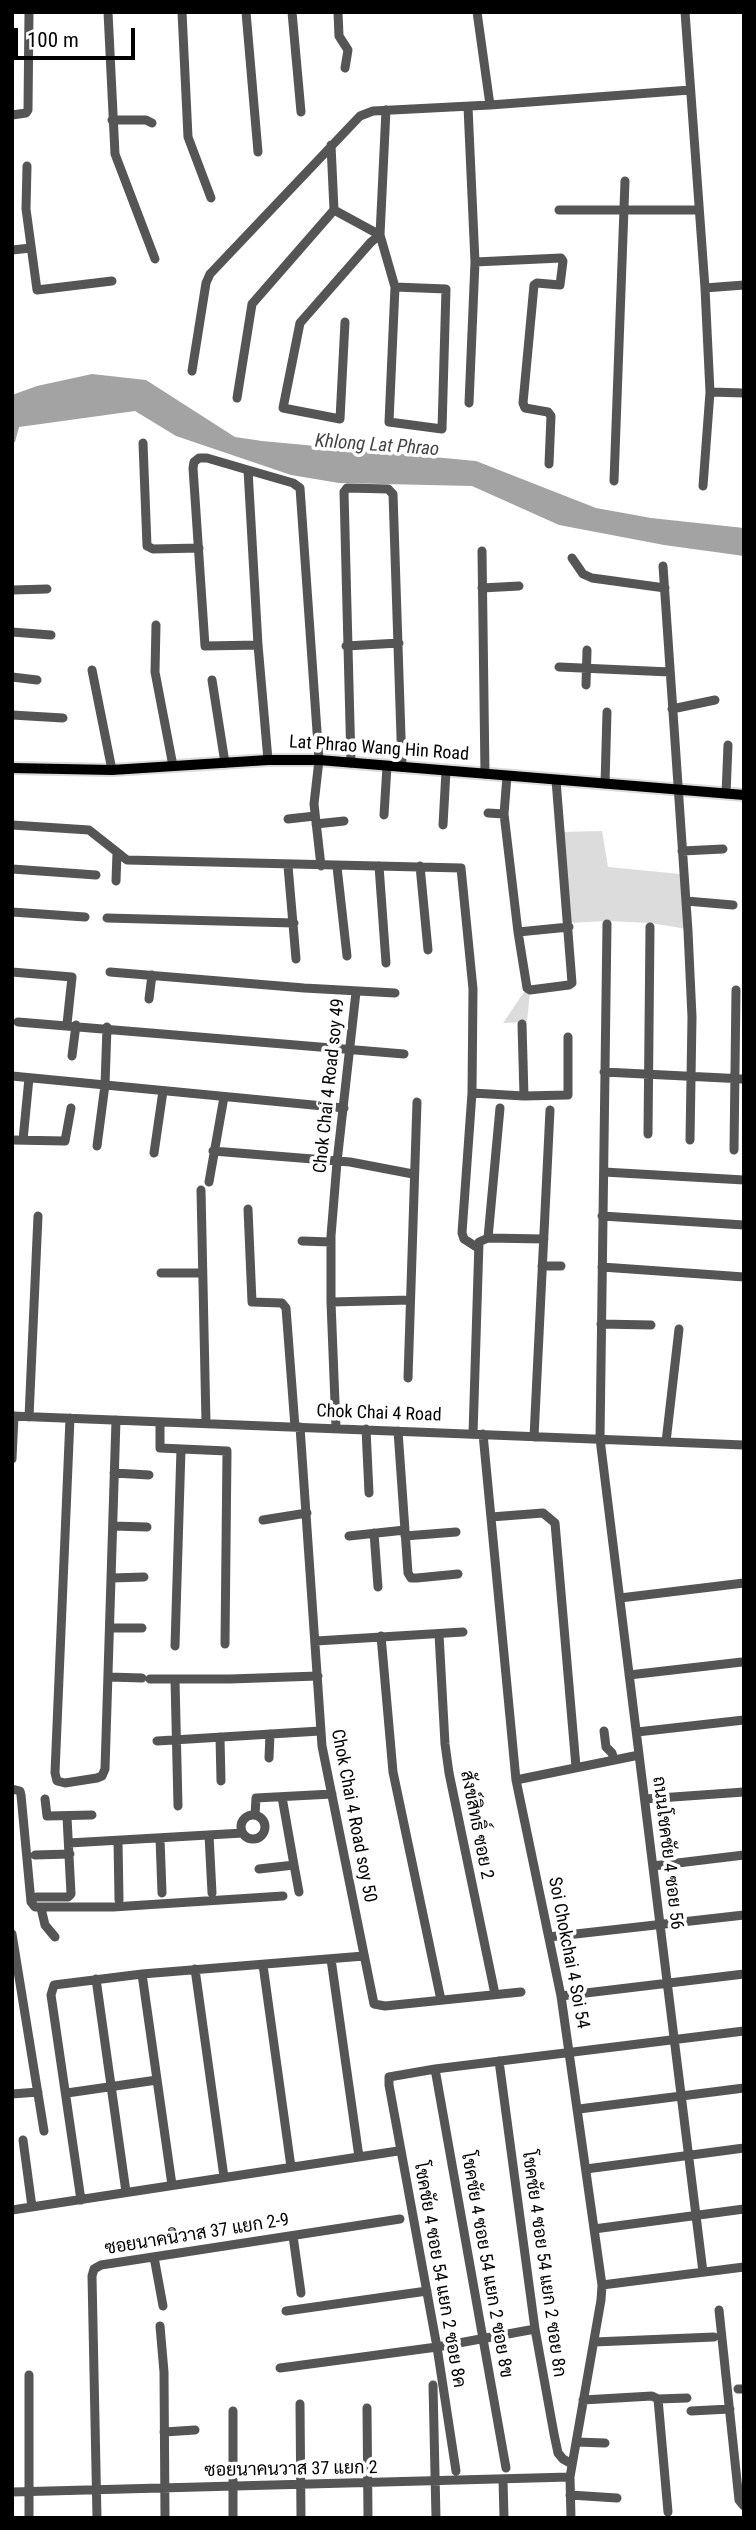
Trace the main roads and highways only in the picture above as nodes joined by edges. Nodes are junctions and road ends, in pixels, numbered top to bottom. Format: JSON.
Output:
{"nodes":[{"id":1,"x":12,"y":768,"type":"edge"},
{"id":2,"x":744,"y":795,"type":"edge"}],
"edges":[{"from":1,"to":2,"type":"main road","name":"Lat Phrao Wang Hin Road"}]}
